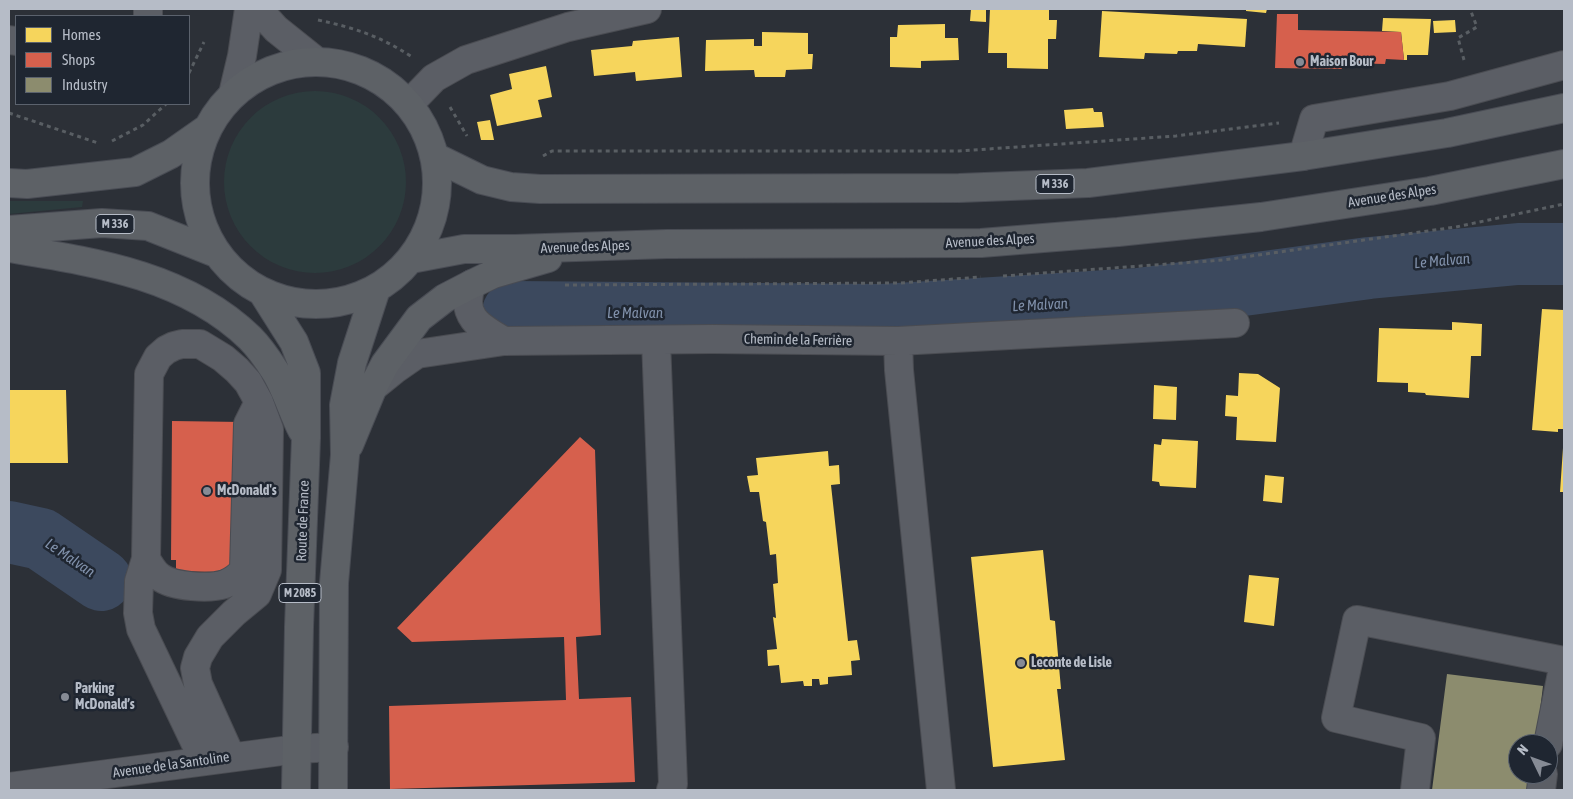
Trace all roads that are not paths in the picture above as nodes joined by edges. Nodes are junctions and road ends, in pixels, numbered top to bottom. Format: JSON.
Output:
{"nodes":[{"id":1,"x":249,"y":9,"type":"edge"},
{"id":2,"x":258,"y":9,"type":"edge"},
{"id":3,"x":647,"y":9,"type":"edge"},
{"id":4,"x":316,"y":61,"type":"junction"},
{"id":5,"x":1564,"y":65,"type":"edge"},
{"id":6,"x":233,"y":94,"type":"junction"},
{"id":7,"x":410,"y":104,"type":"junction"},
{"id":8,"x":1564,"y":108,"type":"edge"},
{"id":9,"x":208,"y":128,"type":"junction"},
{"id":10,"x":1303,"y":156,"type":"junction"},
{"id":11,"x":435,"y":157,"type":"junction"},
{"id":12,"x":1564,"y":164,"type":"edge"},
{"id":13,"x":9,"y":170,"type":"edge"},
{"id":14,"x":76,"y":178,"type":"junction"},
{"id":15,"x":9,"y":183,"type":"edge"},
{"id":16,"x":9,"y":230,"type":"edge"},
{"id":17,"x":591,"y":246,"type":"junction"},
{"id":18,"x":9,"y":248,"type":"edge"},
{"id":19,"x":216,"y":253,"type":"junction"},
{"id":20,"x":411,"y":259,"type":"junction"},
{"id":21,"x":472,"y":284,"type":"junction"},
{"id":22,"x":376,"y":289,"type":"junction"},
{"id":23,"x":262,"y":293,"type":"junction"},
{"id":24,"x":1235,"y":322,"type":"dead end"},
{"id":25,"x":656,"y":340,"type":"junction"},
{"id":26,"x":504,"y":341,"type":"junction"},
{"id":27,"x":898,"y":341,"type":"junction"},
{"id":28,"x":372,"y":387,"type":"junction"},
{"id":29,"x":259,"y":402,"type":"junction"},
{"id":30,"x":306,"y":438,"type":"junction"},
{"id":31,"x":345,"y":455,"type":"junction"},
{"id":32,"x":146,"y":559,"type":"junction"},
{"id":33,"x":1564,"y":662,"type":"edge"},
{"id":34,"x":1550,"y":734,"type":"edge"},
{"id":35,"x":334,"y":746,"type":"junction"},
{"id":36,"x":296,"y":749,"type":"junction"},
{"id":37,"x":231,"y":757,"type":"junction"},
{"id":38,"x":204,"y":761,"type":"junction"},
{"id":39,"x":9,"y":787,"type":"edge"},
{"id":40,"x":296,"y":790,"type":"edge"},
{"id":41,"x":334,"y":790,"type":"edge"},
{"id":42,"x":671,"y":790,"type":"edge"},
{"id":43,"x":941,"y":790,"type":"edge"},
{"id":44,"x":1415,"y":790,"type":"edge"}],
"edges":[{"from":1,"to":6,"type":"street"},
{"from":2,"to":4,"type":"street"},
{"from":3,"to":7,"type":"street"},
{"from":4,"to":6,"type":"main road"},
{"from":4,"to":7,"type":"main road"},
{"from":5,"to":10,"type":"street"},
{"from":6,"to":9,"type":"main road"},
{"from":7,"to":11,"type":"main road"},
{"from":8,"to":10,"type":"main road","number":"M 336"},
{"from":9,"to":14,"type":"main road"},
{"from":9,"to":19,"type":"main road"},
{"from":10,"to":11,"type":"main road","number":"M 336"},
{"from":11,"to":20,"type":"main road"},
{"from":12,"to":17,"type":"main road","name":"Avenue des Alpes"},
{"from":13,"to":14,"type":"street"},
{"from":14,"to":15,"type":"main road"},
{"from":16,"to":19,"type":"main road","number":"M 336"},
{"from":17,"to":20,"type":"main road","name":"Avenue des Alpes"},
{"from":17,"to":21,"type":"main road"},
{"from":18,"to":30,"type":"main road"},
{"from":19,"to":23,"type":"main road"},
{"from":20,"to":22,"type":"main road"},
{"from":21,"to":26,"type":"street"},
{"from":21,"to":28,"type":"main road"},
{"from":22,"to":23,"type":"main road"},
{"from":22,"to":31,"type":"main road"},
{"from":23,"to":30,"type":"main road","name":"Route de France"},
{"from":24,"to":27,"type":"street","name":"Chemin de la Ferrière"},
{"from":25,"to":26,"type":"street","name":"Chemin de la Ferrière"},
{"from":25,"to":27,"type":"street","name":"Chemin de la Ferrière"},
{"from":25,"to":42,"type":"street"},
{"from":26,"to":28,"type":"street","name":"Chemin de la Ferrière"},
{"from":27,"to":43,"type":"street"},
{"from":28,"to":31,"type":"main road"},
{"from":29,"to":32,"type":"street"},
{"from":29,"to":32,"type":"street"},
{"from":29,"to":37,"type":"street"},
{"from":30,"to":36,"type":"main road","name":"Route de France","number":"M 2085"},
{"from":31,"to":35,"type":"main road"},
{"from":32,"to":38,"type":"street"},
{"from":33,"to":34,"type":"street"},
{"from":33,"to":44,"type":"street"},
{"from":35,"to":36,"type":"street","name":"Avenue de la Santoline"},
{"from":35,"to":41,"type":"main road"},
{"from":36,"to":37,"type":"street","name":"Avenue de la Santoline"},
{"from":36,"to":40,"type":"main road","name":"Route de France","number":"M 2085"},
{"from":37,"to":38,"type":"street","name":"Avenue de la Santoline"},
{"from":38,"to":39,"type":"street","name":"Avenue de la Santoline"}]}
